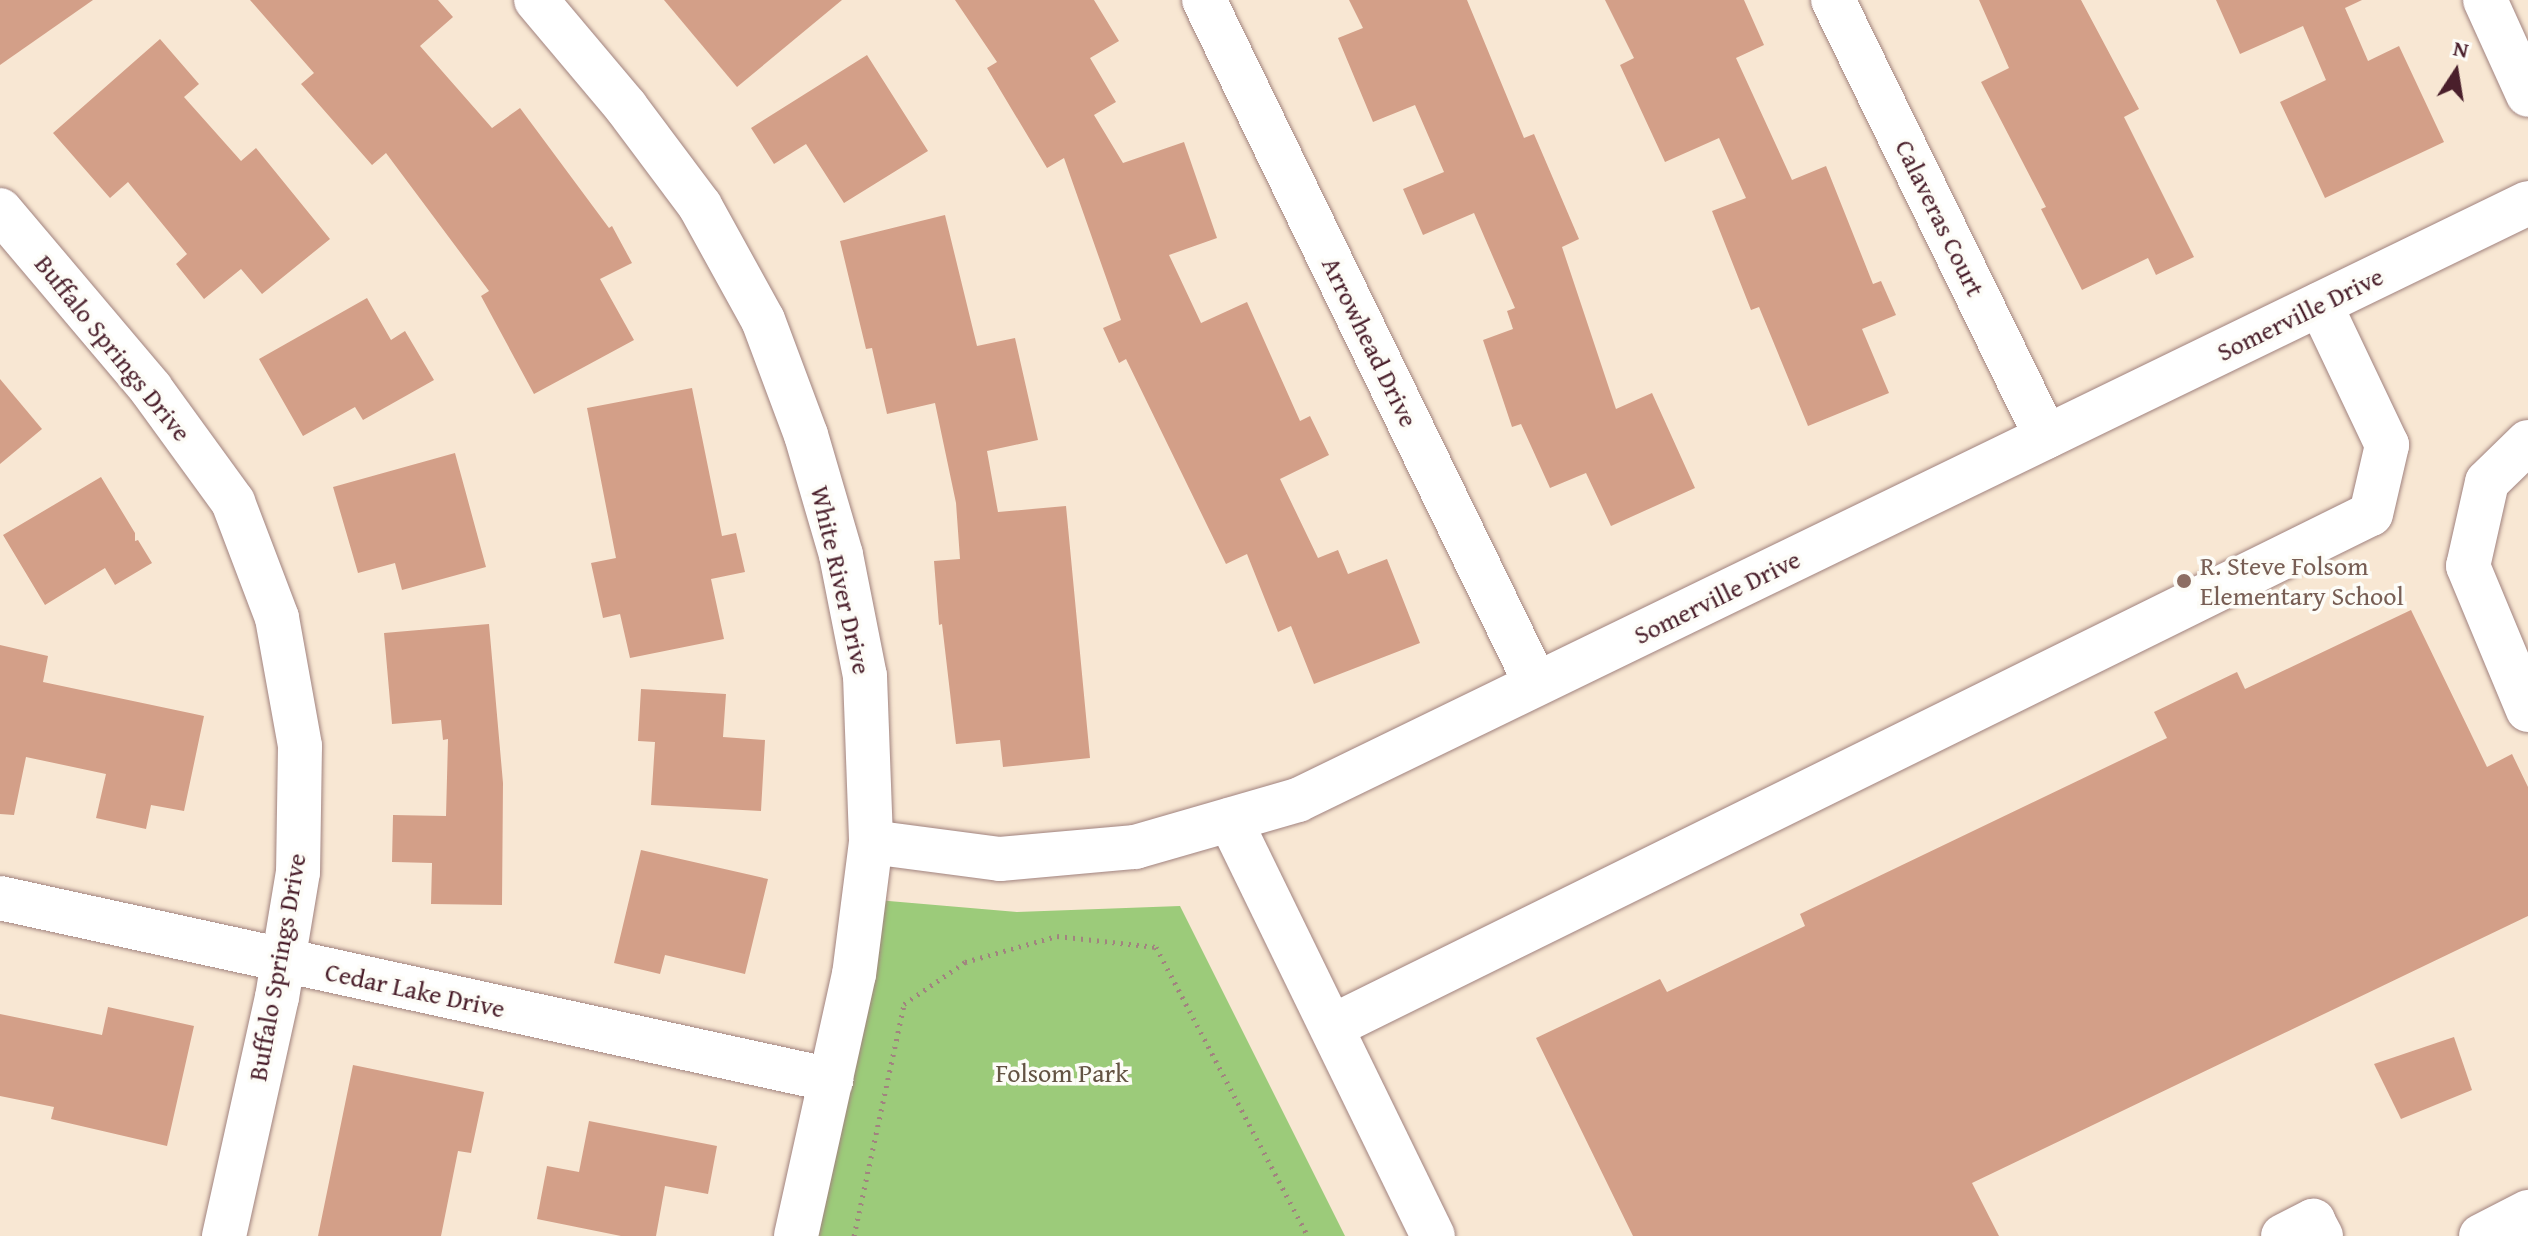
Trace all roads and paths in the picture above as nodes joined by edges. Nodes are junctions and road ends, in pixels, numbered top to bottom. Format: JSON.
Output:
{"nodes":[{"id":1,"x":536,"y":0,"type":"edge"},
{"id":2,"x":1204,"y":0,"type":"edge"},
{"id":3,"x":1833,"y":0,"type":"edge"},
{"id":4,"x":2485,"y":0,"type":"edge"},
{"id":5,"x":2528,"y":95,"type":"edge"},
{"id":6,"x":2528,"y":203,"type":"edge"},
{"id":7,"x":0,"y":210,"type":"edge"},
{"id":8,"x":2320,"y":304,"type":"junction"},
{"id":9,"x":2046,"y":437,"type":"junction"},
{"id":10,"x":2528,"y":442,"type":"edge"},
{"id":11,"x":1536,"y":684,"type":"junction"},
{"id":12,"x":2528,"y":710,"type":"edge"},
{"id":13,"x":1230,"y":820,"type":"junction"},
{"id":14,"x":871,"y":842,"type":"junction"},
{"id":15,"x":0,"y":898,"type":"edge"},
{"id":16,"x":283,"y":962,"type":"junction"},
{"id":17,"x":1333,"y":1026,"type":"junction"},
{"id":18,"x":831,"y":1080,"type":"junction"},
{"id":19,"x":2528,"y":1212,"type":"edge"},
{"id":20,"x":224,"y":1236,"type":"edge"},
{"id":21,"x":796,"y":1236,"type":"edge"},
{"id":22,"x":854,"y":1236,"type":"edge"},
{"id":23,"x":1308,"y":1236,"type":"edge"},
{"id":24,"x":1433,"y":1236,"type":"edge"},
{"id":25,"x":2283,"y":1236,"type":"edge"},
{"id":26,"x":2321,"y":1236,"type":"edge"},
{"id":27,"x":2481,"y":1236,"type":"edge"}],
"edges":[{"from":1,"to":14,"type":"street","name":"White River Drive"},
{"from":2,"to":11,"type":"street","name":"Arrowhead Drive"},
{"from":3,"to":9,"type":"street","name":"Calaveras Court"},
{"from":4,"to":5,"type":"street"},
{"from":6,"to":8,"type":"street","name":"Somerville Drive"},
{"from":7,"to":16,"type":"street","name":"Buffalo Springs Drive"},
{"from":8,"to":9,"type":"street","name":"Somerville Drive"},
{"from":8,"to":17,"type":"street"},
{"from":9,"to":11,"type":"street","name":"Somerville Drive"},
{"from":10,"to":12,"type":"street"},
{"from":11,"to":13,"type":"street","name":"Somerville Drive"},
{"from":13,"to":14,"type":"street","name":"Somerville Drive"},
{"from":13,"to":17,"type":"street"},
{"from":14,"to":18,"type":"street","name":"White River Drive"},
{"from":15,"to":16,"type":"street","name":"Cedar Lake Drive"},
{"from":16,"to":18,"type":"street","name":"Cedar Lake Drive"},
{"from":16,"to":20,"type":"street","name":"Buffalo Springs Drive"},
{"from":17,"to":24,"type":"street"},
{"from":18,"to":21,"type":"street","name":"White River Drive"},
{"from":19,"to":27,"type":"street"},
{"from":22,"to":23,"type":"path"},
{"from":25,"to":26,"type":"street"}]}
